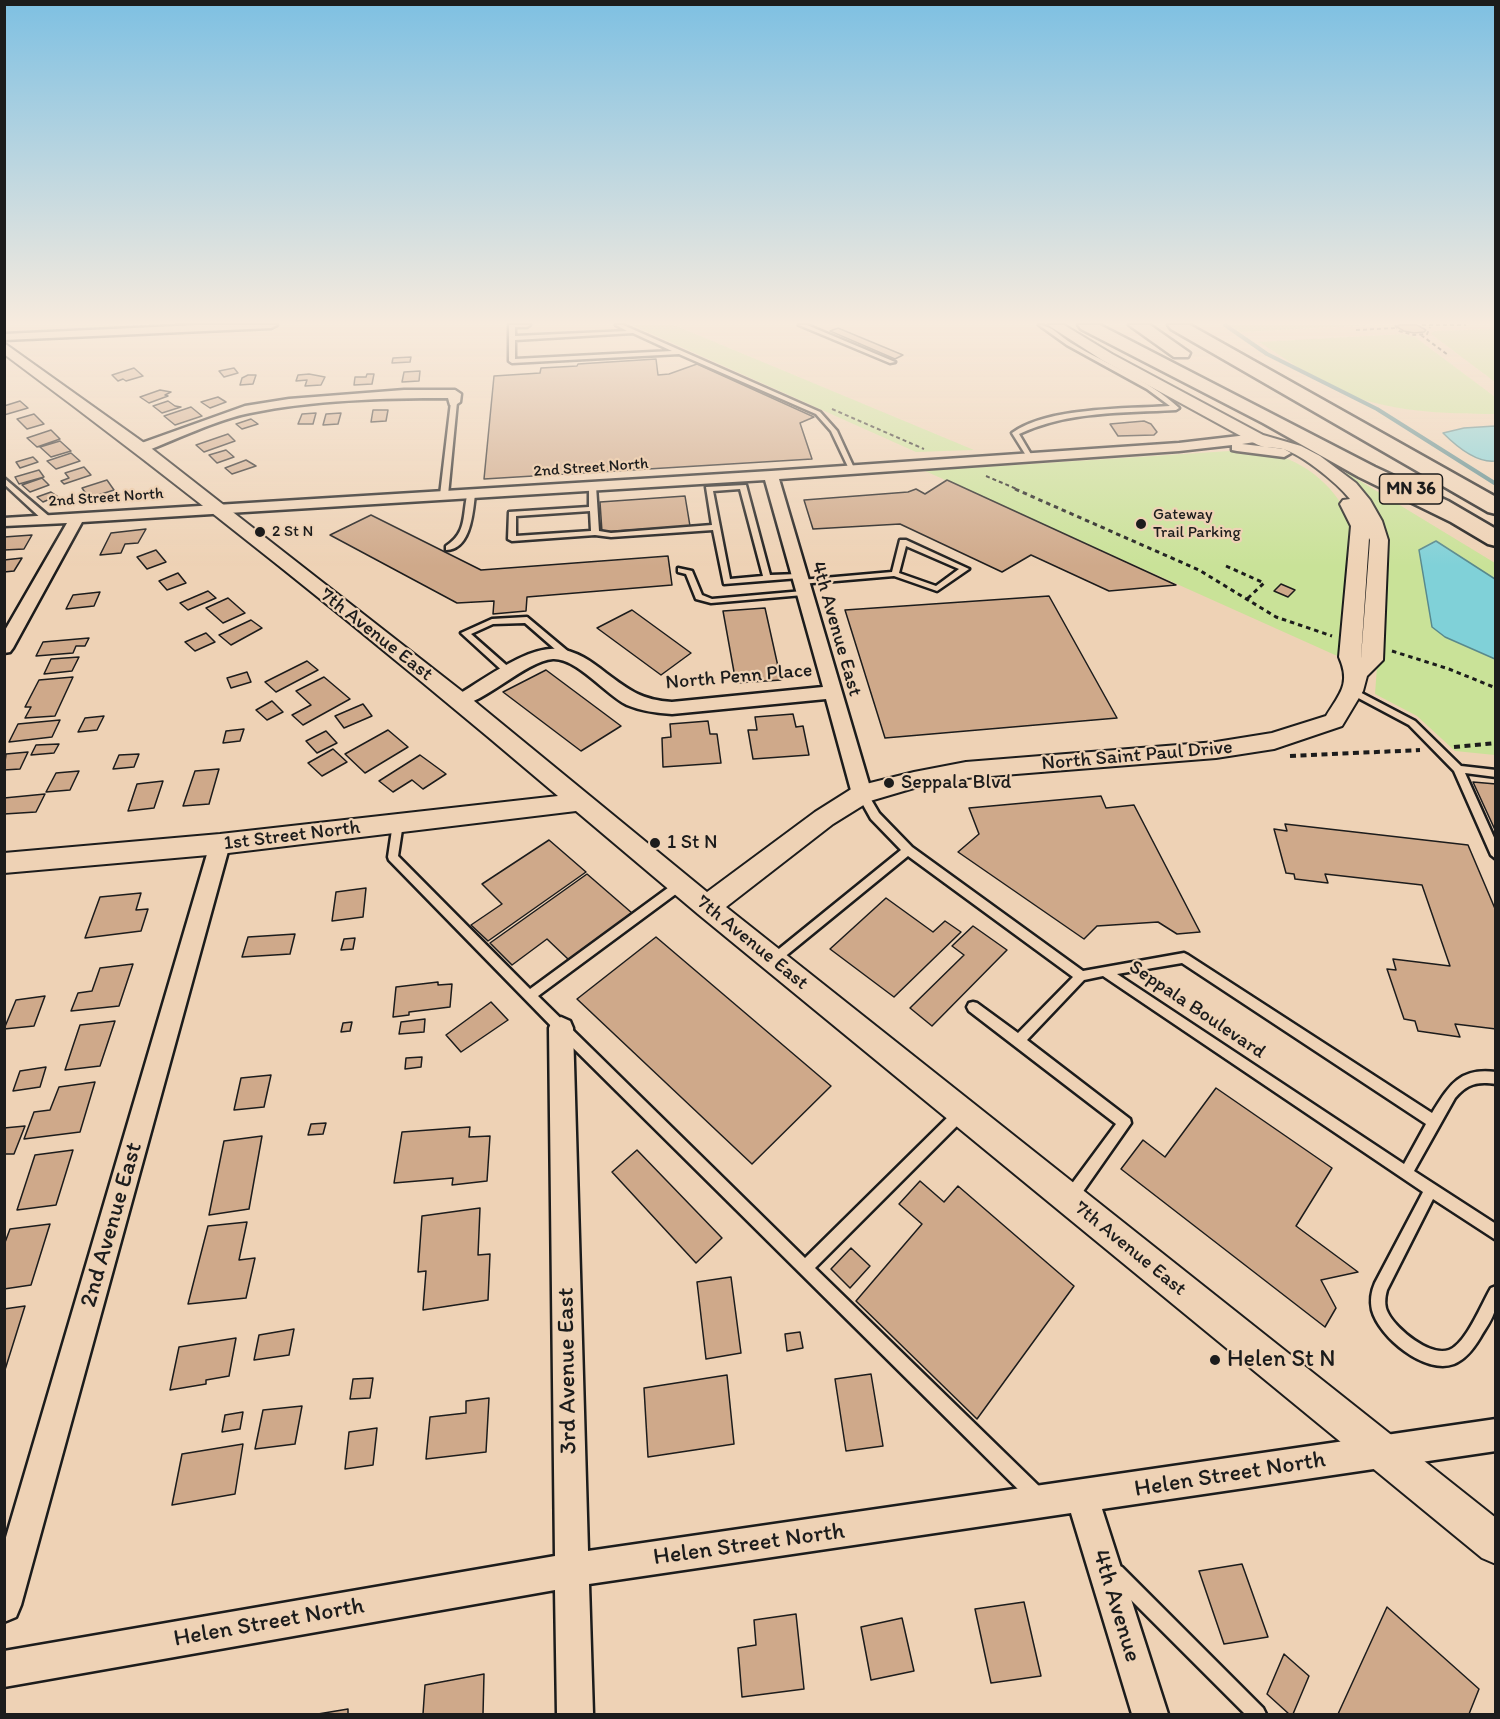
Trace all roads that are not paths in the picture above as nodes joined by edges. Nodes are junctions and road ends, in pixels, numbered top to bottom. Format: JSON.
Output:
{"nodes":[{"id":1,"x":83,"y":405,"type":"edge"},
{"id":2,"x":275,"y":405,"type":"edge"},
{"id":3,"x":454,"y":405,"type":"edge"},
{"id":4,"x":800,"y":405,"type":"edge"},
{"id":5,"x":1172,"y":405,"type":"edge"},
{"id":6,"x":1196,"y":405,"type":"edge"},
{"id":7,"x":1243,"y":405,"type":"edge"},
{"id":8,"x":1268,"y":405,"type":"edge"},
{"id":9,"x":1317,"y":405,"type":"edge"},
{"id":10,"x":1333,"y":405,"type":"edge"},
{"id":11,"x":1256,"y":438,"type":"junction"},
{"id":12,"x":1179,"y":447,"type":"junction"},
{"id":13,"x":141,"y":448,"type":"junction"},
{"id":14,"x":1284,"y":453,"type":"junction"},
{"id":15,"x":1029,"y":456,"type":"junction"},
{"id":16,"x":851,"y":468,"type":"junction"},
{"id":17,"x":771,"y":475,"type":"junction"},
{"id":18,"x":4,"y":480,"type":"edge"},
{"id":19,"x":708,"y":484,"type":"junction"},
{"id":20,"x":592,"y":486,"type":"junction"},
{"id":21,"x":471,"y":494,"type":"junction"},
{"id":22,"x":444,"y":495,"type":"junction"},
{"id":23,"x":1494,"y":506,"type":"edge"},
{"id":24,"x":216,"y":509,"type":"junction"},
{"id":25,"x":593,"y":509,"type":"junction"},
{"id":26,"x":1458,"y":517,"type":"junction"},
{"id":27,"x":77,"y":518,"type":"junction"},
{"id":28,"x":48,"y":520,"type":"junction"},
{"id":29,"x":4,"y":522,"type":"edge"},
{"id":30,"x":717,"y":527,"type":"junction"},
{"id":31,"x":595,"y":533,"type":"junction"},
{"id":32,"x":1496,"y":538,"type":"edge"},
{"id":33,"x":449,"y":548,"type":"dead end"},
{"id":34,"x":681,"y":570,"type":"dead end"},
{"id":35,"x":895,"y":574,"type":"junction"},
{"id":36,"x":767,"y":578,"type":"junction"},
{"id":37,"x":801,"y":584,"type":"junction"},
{"id":38,"x":4,"y":648,"type":"edge"},
{"id":39,"x":567,"y":655,"type":"junction"},
{"id":40,"x":510,"y":673,"type":"junction"},
{"id":41,"x":1355,"y":682,"type":"junction"},
{"id":42,"x":832,"y":692,"type":"junction"},
{"id":43,"x":460,"y":701,"type":"junction"},
{"id":44,"x":1458,"y":769,"type":"junction"},
{"id":45,"x":1496,"y":774,"type":"edge"},
{"id":46,"x":861,"y":794,"type":"junction"},
{"id":47,"x":579,"y":802,"type":"junction"},
{"id":48,"x":398,"y":823,"type":"junction"},
{"id":49,"x":220,"y":844,"type":"junction"},
{"id":50,"x":908,"y":850,"type":"junction"},
{"id":51,"x":1496,"y":855,"type":"edge"},
{"id":52,"x":4,"y":863,"type":"edge"},
{"id":53,"x":680,"y":885,"type":"junction"},
{"id":54,"x":707,"y":907,"type":"junction"},
{"id":55,"x":773,"y":960,"type":"junction"},
{"id":56,"x":1104,"y":971,"type":"junction"},
{"id":57,"x":1081,"y":976,"type":"junction"},
{"id":58,"x":529,"y":996,"type":"junction"},
{"id":59,"x":973,"y":1007,"type":"dead end"},
{"id":60,"x":561,"y":1028,"type":"junction"},
{"id":61,"x":1019,"y":1041,"type":"junction"},
{"id":62,"x":1496,"y":1078,"type":"edge"},
{"id":63,"x":962,"y":1113,"type":"junction"},
{"id":64,"x":1434,"y":1122,"type":"junction"},
{"id":65,"x":1406,"y":1173,"type":"junction"},
{"id":66,"x":1431,"y":1190,"type":"junction"},
{"id":67,"x":1069,"y":1199,"type":"junction"},
{"id":68,"x":1496,"y":1233,"type":"edge"},
{"id":69,"x":805,"y":1268,"type":"junction"},
{"id":70,"x":1496,"y":1293,"type":"edge"},
{"id":71,"x":1496,"y":1435,"type":"edge"},
{"id":72,"x":1381,"y":1452,"type":"junction"},
{"id":73,"x":1082,"y":1497,"type":"junction"},
{"id":74,"x":1043,"y":1502,"type":"junction"},
{"id":75,"x":1496,"y":1544,"type":"edge"},
{"id":76,"x":1101,"y":1558,"type":"junction"},
{"id":77,"x":572,"y":1570,"type":"junction"},
{"id":78,"x":4,"y":1605,"type":"edge"},
{"id":79,"x":4,"y":1669,"type":"edge"},
{"id":80,"x":575,"y":1714,"type":"edge"},
{"id":81,"x":1150,"y":1714,"type":"edge"},
{"id":82,"x":1257,"y":1714,"type":"edge"}],
"edges":[{"from":1,"to":13,"type":"street","name":"7th Avenue East"},
{"from":2,"to":13,"type":"street"},
{"from":3,"to":22,"type":"lane"},
{"from":4,"to":16,"type":"lane"},
{"from":5,"to":15,"type":"lane"},
{"from":6,"to":11,"type":"street"},
{"from":7,"to":26,"type":"highway"},
{"from":8,"to":26,"type":"highway","number":"MN 36"},
{"from":9,"to":23,"type":"highway","number":"MN 36"},
{"from":10,"to":23,"type":"highway"},
{"from":11,"to":12,"type":"street","name":"2nd Street North"},
{"from":11,"to":14,"type":"street"},
{"from":11,"to":41,"type":"street","name":"North Saint Paul Drive"},
{"from":12,"to":14,"type":"street","name":"2nd Street North"},
{"from":12,"to":15,"type":"street","name":"2nd Street North"},
{"from":13,"to":24,"type":"street","name":"7th Avenue East"},
{"from":14,"to":41,"type":"street"},
{"from":15,"to":16,"type":"street","name":"2nd Street North"},
{"from":16,"to":17,"type":"street","name":"2nd Street North"},
{"from":17,"to":19,"type":"street","name":"2nd Street North"},
{"from":17,"to":37,"type":"street","name":"4th Avenue East"},
{"from":18,"to":28,"type":"lane"},
{"from":19,"to":20,"type":"street","name":"2nd Street North"},
{"from":19,"to":30,"type":"lane"},
{"from":19,"to":36,"type":"lane"},
{"from":20,"to":21,"type":"street","name":"2nd Street North"},
{"from":20,"to":25,"type":"lane"},
{"from":21,"to":22,"type":"street","name":"2nd Street North"},
{"from":21,"to":33,"type":"lane"},
{"from":22,"to":24,"type":"street","name":"2nd Street North"},
{"from":24,"to":27,"type":"street","name":"2nd Street North"},
{"from":24,"to":43,"type":"street","name":"7th Avenue East"},
{"from":25,"to":31,"type":"lane"},
{"from":25,"to":31,"type":"lane"},
{"from":26,"to":32,"type":"highway","number":"MN 36"},
{"from":27,"to":28,"type":"street","name":"2nd Street North"},
{"from":27,"to":38,"type":"street"},
{"from":28,"to":29,"type":"street","name":"2nd Street North"},
{"from":30,"to":31,"type":"lane"},
{"from":30,"to":36,"type":"lane"},
{"from":34,"to":37,"type":"lane"},
{"from":35,"to":35,"type":"lane"},
{"from":35,"to":37,"type":"lane"},
{"from":36,"to":37,"type":"lane"},
{"from":37,"to":42,"type":"street","name":"4th Avenue East"},
{"from":39,"to":40,"type":"street"},
{"from":39,"to":40,"type":"lane"},
{"from":39,"to":42,"type":"street","name":"North Penn Place"},
{"from":40,"to":43,"type":"street"},
{"from":41,"to":44,"type":"lane"},
{"from":41,"to":46,"type":"street","name":"North Saint Paul Drive"},
{"from":42,"to":46,"type":"street","name":"4th Avenue East"},
{"from":43,"to":47,"type":"street","name":"7th Avenue East"},
{"from":44,"to":45,"type":"lane"},
{"from":44,"to":51,"type":"lane"},
{"from":46,"to":50,"type":"lane"},
{"from":46,"to":54,"type":"street","name":"North Saint Paul Drive"},
{"from":47,"to":48,"type":"street","name":"1st Street North"},
{"from":47,"to":53,"type":"street","name":"7th Avenue East"},
{"from":48,"to":49,"type":"street","name":"1st Street North"},
{"from":48,"to":58,"type":"lane"},
{"from":49,"to":52,"type":"street","name":"1st Street North"},
{"from":49,"to":78,"type":"street","name":"2nd Avenue East"},
{"from":50,"to":55,"type":"lane"},
{"from":50,"to":57,"type":"lane"},
{"from":53,"to":54,"type":"street","name":"7th Avenue East"},
{"from":53,"to":58,"type":"lane"},
{"from":54,"to":55,"type":"street","name":"7th Avenue East"},
{"from":55,"to":63,"type":"street","name":"7th Avenue East"},
{"from":56,"to":57,"type":"lane","name":"Seppala Boulevard"},
{"from":56,"to":64,"type":"lane"},
{"from":56,"to":65,"type":"lane","name":"Seppala Boulevard"},
{"from":57,"to":61,"type":"lane"},
{"from":58,"to":60,"type":"lane"},
{"from":59,"to":61,"type":"lane"},
{"from":60,"to":69,"type":"lane"},
{"from":60,"to":77,"type":"street","name":"3rd Avenue East"},
{"from":61,"to":67,"type":"lane"},
{"from":62,"to":64,"type":"lane"},
{"from":63,"to":67,"type":"street","name":"7th Avenue East"},
{"from":63,"to":69,"type":"lane"},
{"from":64,"to":65,"type":"lane"},
{"from":65,"to":66,"type":"lane","name":"Seppala Boulevard"},
{"from":66,"to":68,"type":"lane","name":"Seppala Boulevard"},
{"from":66,"to":70,"type":"lane"},
{"from":67,"to":72,"type":"street","name":"7th Avenue East"},
{"from":69,"to":74,"type":"lane"},
{"from":71,"to":72,"type":"street","name":"Helen Street North"},
{"from":72,"to":73,"type":"street","name":"Helen Street North"},
{"from":72,"to":75,"type":"street","name":"7th Avenue East"},
{"from":73,"to":74,"type":"street","name":"Helen Street North"},
{"from":73,"to":76,"type":"street","name":"4th Avenue"},
{"from":74,"to":77,"type":"street","name":"Helen Street North"},
{"from":76,"to":81,"type":"street","name":"4th Avenue"},
{"from":76,"to":82,"type":"lane"},
{"from":77,"to":79,"type":"street","name":"Helen Street North"},
{"from":77,"to":80,"type":"street","name":"3rd Avenue East"}]}
